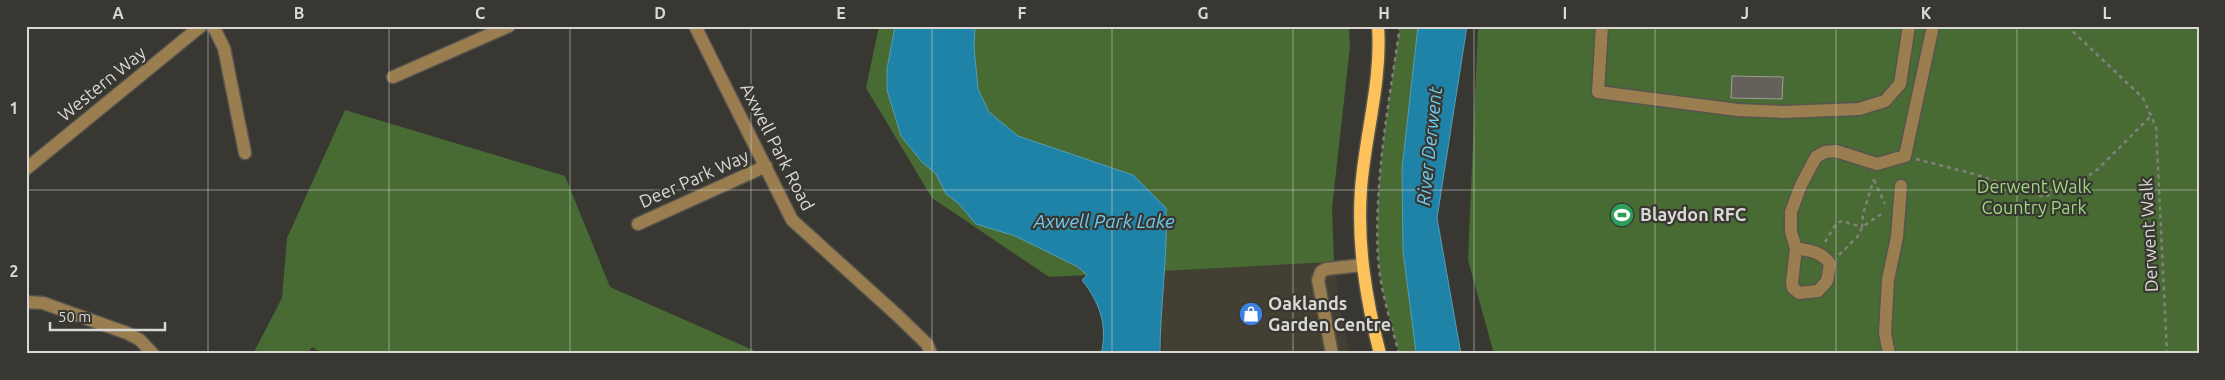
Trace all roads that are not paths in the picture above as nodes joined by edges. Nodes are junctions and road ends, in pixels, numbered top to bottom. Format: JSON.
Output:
{"nodes":[{"id":1,"x":200,"y":26,"type":"edge"},
{"id":2,"x":213,"y":26,"type":"edge"},
{"id":3,"x":509,"y":26,"type":"edge"},
{"id":4,"x":695,"y":26,"type":"edge"},
{"id":5,"x":1378,"y":26,"type":"edge"},
{"id":6,"x":1602,"y":26,"type":"edge"},
{"id":7,"x":1909,"y":26,"type":"edge"},
{"id":8,"x":1933,"y":26,"type":"edge"},
{"id":9,"x":393,"y":77,"type":"dead end"},
{"id":10,"x":245,"y":153,"type":"dead end"},
{"id":11,"x":766,"y":166,"type":"junction"},
{"id":12,"x":26,"y":170,"type":"edge"},
{"id":13,"x":1901,"y":186,"type":"dead end"},
{"id":14,"x":638,"y":224,"type":"dead end"},
{"id":15,"x":1796,"y":248,"type":"junction"},
{"id":16,"x":1362,"y":265,"type":"junction"},
{"id":17,"x":26,"y":302,"type":"edge"},
{"id":18,"x":153,"y":354,"type":"edge"},
{"id":19,"x":931,"y":354,"type":"edge"},
{"id":20,"x":1332,"y":354,"type":"edge"},
{"id":21,"x":1380,"y":354,"type":"edge"},
{"id":22,"x":1889,"y":354,"type":"edge"}],
"edges":[{"from":1,"to":12,"type":"street","name":"Western Way"},
{"from":2,"to":10,"type":"street"},
{"from":3,"to":9,"type":"street"},
{"from":4,"to":11,"type":"street","name":"Axwell Park Road"},
{"from":5,"to":16,"type":"main road"},
{"from":6,"to":7,"type":"street"},
{"from":8,"to":15,"type":"street"},
{"from":11,"to":14,"type":"street","name":"Deer Park Way"},
{"from":11,"to":19,"type":"street","name":"Axwell Park Road"},
{"from":13,"to":22,"type":"street"},
{"from":15,"to":15,"type":"street"},
{"from":16,"to":20,"type":"street"},
{"from":16,"to":21,"type":"main road"},
{"from":17,"to":18,"type":"street"}]}
